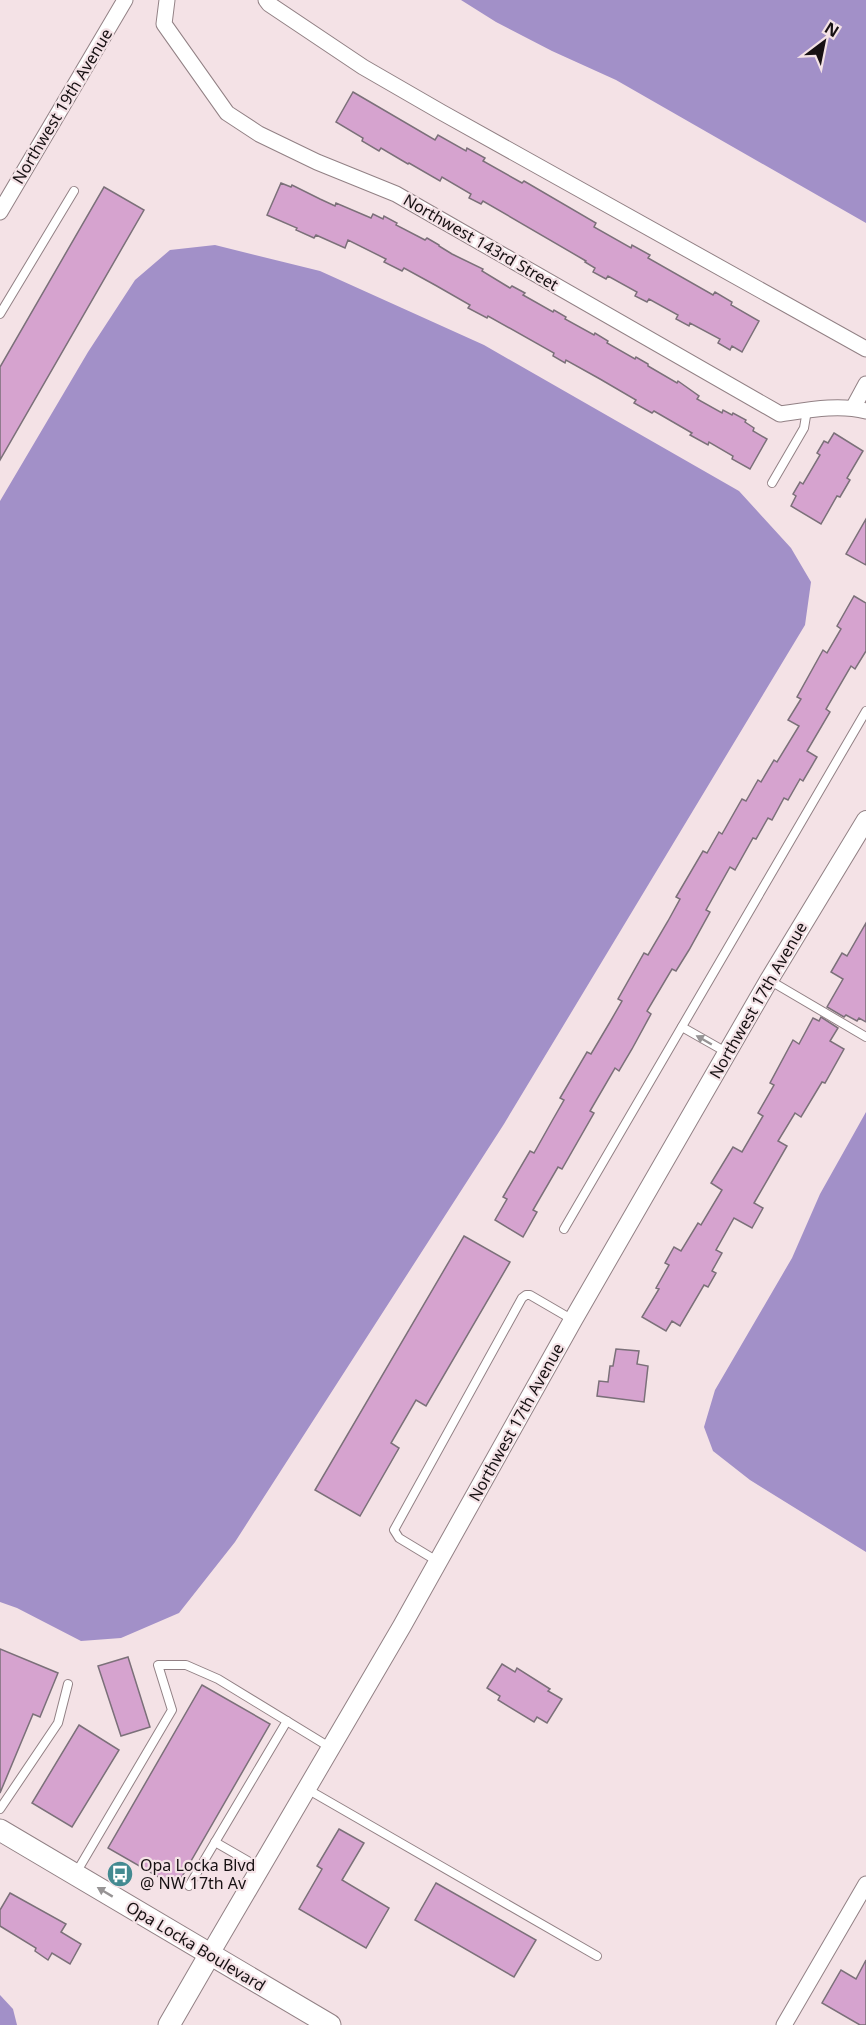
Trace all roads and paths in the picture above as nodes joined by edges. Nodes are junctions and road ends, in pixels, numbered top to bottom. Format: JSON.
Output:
{"nodes":[{"id":1,"x":125,"y":0,"type":"edge"},
{"id":2,"x":167,"y":0,"type":"edge"},
{"id":3,"x":266,"y":0,"type":"edge"},
{"id":4,"x":74,"y":191,"type":"dead end"},
{"id":5,"x":0,"y":212,"type":"edge"},
{"id":6,"x":0,"y":314,"type":"edge"},
{"id":7,"x":866,"y":350,"type":"edge"},
{"id":8,"x":866,"y":384,"type":"edge"},
{"id":9,"x":807,"y":410,"type":"junction"},
{"id":10,"x":862,"y":412,"type":"edge"},
{"id":11,"x":772,"y":483,"type":"dead end"},
{"id":12,"x":866,"y":711,"type":"edge"},
{"id":13,"x":866,"y":820,"type":"edge"},
{"id":14,"x":769,"y":980,"type":"junction"},
{"id":15,"x":682,"y":1027,"type":"junction"},
{"id":16,"x":866,"y":1037,"type":"edge"},
{"id":17,"x":727,"y":1053,"type":"junction"},
{"id":18,"x":564,"y":1229,"type":"dead end"},
{"id":19,"x":573,"y":1320,"type":"junction"},
{"id":20,"x":438,"y":1562,"type":"junction"},
{"id":21,"x":68,"y":1684,"type":"dead end"},
{"id":22,"x":286,"y":1721,"type":"junction"},
{"id":23,"x":331,"y":1748,"type":"junction"},
{"id":24,"x":307,"y":1789,"type":"junction"},
{"id":25,"x":0,"y":1809,"type":"edge"},
{"id":26,"x":0,"y":1830,"type":"edge"},
{"id":27,"x":215,"y":1842,"type":"junction"},
{"id":28,"x":261,"y":1868,"type":"junction"},
{"id":29,"x":75,"y":1875,"type":"junction"},
{"id":30,"x":866,"y":1884,"type":"edge"},
{"id":31,"x":189,"y":1887,"type":"dead end"},
{"id":32,"x":210,"y":1954,"type":"junction"},
{"id":33,"x":597,"y":1956,"type":"dead end"},
{"id":34,"x":170,"y":2025,"type":"edge"},
{"id":35,"x":330,"y":2025,"type":"edge"},
{"id":36,"x":784,"y":2025,"type":"edge"}],
"edges":[{"from":1,"to":5,"type":"street","name":"Northwest 19th Avenue"},
{"from":2,"to":9,"type":"street","name":"Northwest 143rd Street"},
{"from":3,"to":7,"type":"street"},
{"from":4,"to":6,"type":"lane"},
{"from":8,"to":10,"type":"street"},
{"from":9,"to":10,"type":"street","name":"Northwest 143rd Street"},
{"from":9,"to":11,"type":"lane"},
{"from":12,"to":15,"type":"lane"},
{"from":13,"to":14,"type":"street","name":"Northwest 17th Avenue"},
{"from":14,"to":16,"type":"lane"},
{"from":14,"to":17,"type":"street","name":"Northwest 17th Avenue"},
{"from":17,"to":15,"type":"lane","one_way":true},
{"from":15,"to":18,"type":"lane"},
{"from":17,"to":19,"type":"street","name":"Northwest 17th Avenue"},
{"from":19,"to":20,"type":"street","name":"Northwest 17th Avenue"},
{"from":19,"to":20,"type":"lane"},
{"from":20,"to":23,"type":"street","name":"Northwest 17th Avenue"},
{"from":21,"to":25,"type":"lane"},
{"from":22,"to":23,"type":"lane"},
{"from":22,"to":27,"type":"lane"},
{"from":22,"to":29,"type":"lane"},
{"from":23,"to":24,"type":"street","name":"Northwest 17th Avenue"},
{"from":24,"to":28,"type":"street","name":"Northwest 17th Avenue"},
{"from":24,"to":33,"type":"lane"},
{"from":26,"to":29,"type":"main road","name":"Opa Locka Boulevard"},
{"from":27,"to":28,"type":"lane"},
{"from":27,"to":31,"type":"lane"},
{"from":28,"to":32,"type":"street","name":"Northwest 17th Avenue"},
{"from":32,"to":29,"type":"main road","name":"Opa Locka Boulevard","one_way":true},
{"from":30,"to":36,"type":"street"},
{"from":32,"to":34,"type":"main road","name":"Northwest 17th Avenue"},
{"from":32,"to":35,"type":"main road","name":"Opa Locka Boulevard"}]}
